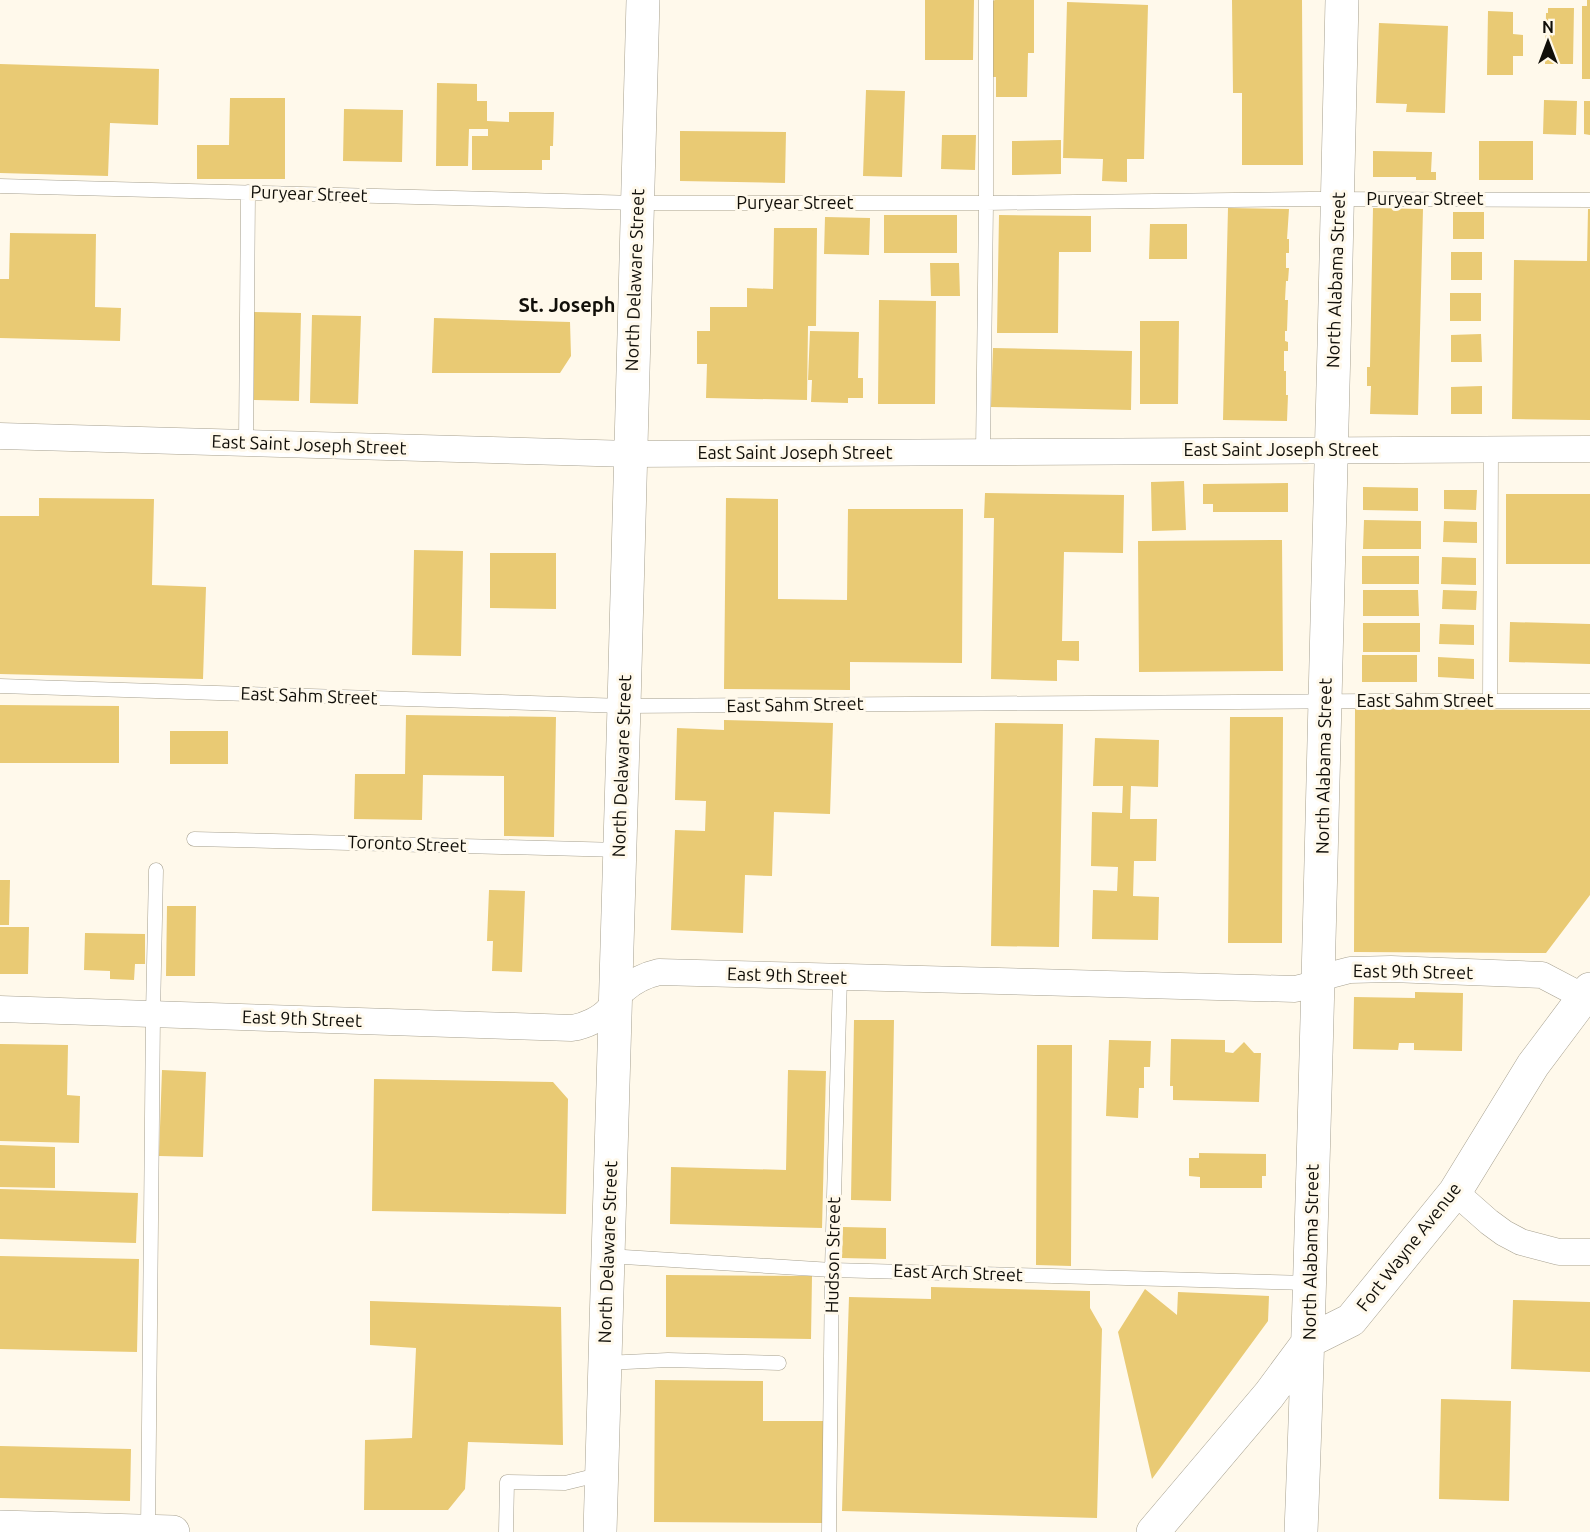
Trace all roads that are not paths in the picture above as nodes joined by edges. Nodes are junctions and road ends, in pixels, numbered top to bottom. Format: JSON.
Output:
{"nodes":[{"id":1,"x":643,"y":0,"type":"edge"},
{"id":2,"x":986,"y":0,"type":"edge"},
{"id":3,"x":1342,"y":0,"type":"edge"},
{"id":4,"x":0,"y":186,"type":"edge"},
{"id":5,"x":248,"y":192,"type":"junction"},
{"id":6,"x":1339,"y":199,"type":"junction"},
{"id":7,"x":1590,"y":200,"type":"edge"},
{"id":8,"x":637,"y":203,"type":"junction"},
{"id":9,"x":986,"y":203,"type":"junction"},
{"id":10,"x":0,"y":436,"type":"edge"},
{"id":11,"x":246,"y":443,"type":"junction"},
{"id":12,"x":1590,"y":448,"type":"edge"},
{"id":13,"x":1491,"y":449,"type":"junction"},
{"id":14,"x":1332,"y":450,"type":"junction"},
{"id":15,"x":983,"y":452,"type":"junction"},
{"id":16,"x":631,"y":454,"type":"junction"},
{"id":17,"x":0,"y":686,"type":"edge"},
{"id":18,"x":1325,"y":701,"type":"junction"},
{"id":19,"x":1490,"y":701,"type":"junction"},
{"id":20,"x":1590,"y":701,"type":"edge"},
{"id":21,"x":624,"y":706,"type":"junction"},
{"id":22,"x":194,"y":839,"type":"dead end"},
{"id":23,"x":620,"y":850,"type":"junction"},
{"id":24,"x":156,"y":870,"type":"dead end"},
{"id":25,"x":840,"y":977,"type":"junction"},
{"id":26,"x":1319,"y":981,"type":"junction"},
{"id":27,"x":1587,"y":993,"type":"edge"},
{"id":28,"x":615,"y":999,"type":"junction"},
{"id":29,"x":0,"y":1009,"type":"edge"},
{"id":30,"x":153,"y":1014,"type":"junction"},
{"id":31,"x":1455,"y":1192,"type":"junction"},
{"id":32,"x":1590,"y":1252,"type":"edge"},
{"id":33,"x":608,"y":1256,"type":"junction"},
{"id":34,"x":832,"y":1270,"type":"junction"},
{"id":35,"x":1309,"y":1283,"type":"junction"},
{"id":36,"x":1309,"y":1341,"type":"junction"},
{"id":37,"x":605,"y":1363,"type":"junction"},
{"id":38,"x":779,"y":1363,"type":"dead end"},
{"id":39,"x":602,"y":1474,"type":"junction"},
{"id":40,"x":0,"y":1527,"type":"edge"},
{"id":41,"x":148,"y":1531,"type":"edge"},
{"id":42,"x":173,"y":1532,"type":"edge"},
{"id":43,"x":506,"y":1532,"type":"edge"},
{"id":44,"x":600,"y":1532,"type":"edge"},
{"id":45,"x":829,"y":1532,"type":"edge"},
{"id":46,"x":1153,"y":1532,"type":"edge"},
{"id":47,"x":1301,"y":1532,"type":"edge"}],
"edges":[{"from":1,"to":8,"type":"main road","name":"North Delaware Street"},
{"from":2,"to":9,"type":"lane"},
{"from":3,"to":6,"type":"main road","name":"North Alabama Street"},
{"from":4,"to":5,"type":"lane","name":"Puryear Street"},
{"from":5,"to":8,"type":"lane","name":"Puryear Street"},
{"from":5,"to":11,"type":"lane"},
{"from":6,"to":7,"type":"lane","name":"Puryear Street"},
{"from":6,"to":9,"type":"lane","name":"Puryear Street"},
{"from":6,"to":14,"type":"main road","name":"North Alabama Street"},
{"from":8,"to":9,"type":"lane","name":"Puryear Street"},
{"from":8,"to":16,"type":"main road","name":"North Delaware Street"},
{"from":9,"to":15,"type":"lane"},
{"from":10,"to":11,"type":"street","name":"East Saint Joseph Street"},
{"from":11,"to":16,"type":"street","name":"East Saint Joseph Street"},
{"from":12,"to":13,"type":"street","name":"East Saint Joseph Street"},
{"from":13,"to":14,"type":"street","name":"East Saint Joseph Street"},
{"from":13,"to":19,"type":"lane"},
{"from":14,"to":15,"type":"street","name":"East Saint Joseph Street"},
{"from":14,"to":18,"type":"main road","name":"North Alabama Street"},
{"from":15,"to":16,"type":"street","name":"East Saint Joseph Street"},
{"from":16,"to":21,"type":"main road","name":"North Delaware Street"},
{"from":17,"to":21,"type":"lane","name":"East Sahm Street"},
{"from":18,"to":19,"type":"lane","name":"East Sahm Street"},
{"from":18,"to":21,"type":"lane","name":"East Sahm Street"},
{"from":18,"to":26,"type":"main road","name":"North Alabama Street"},
{"from":19,"to":20,"type":"lane","name":"East Sahm Street"},
{"from":21,"to":23,"type":"main road","name":"North Delaware Street"},
{"from":22,"to":23,"type":"lane","name":"Toronto Street"},
{"from":23,"to":28,"type":"main road","name":"North Delaware Street"},
{"from":24,"to":30,"type":"lane"},
{"from":25,"to":26,"type":"street","name":"East 9th Street"},
{"from":25,"to":28,"type":"street","name":"East 9th Street"},
{"from":25,"to":34,"type":"lane","name":"Hudson Street"},
{"from":26,"to":27,"type":"street","name":"East 9th Street"},
{"from":26,"to":35,"type":"main road","name":"North Alabama Street"},
{"from":27,"to":31,"type":"main road","name":"Fort Wayne Avenue"},
{"from":28,"to":30,"type":"street","name":"East 9th Street"},
{"from":28,"to":33,"type":"main road","name":"North Delaware Street"},
{"from":29,"to":30,"type":"street","name":"East 9th Street"},
{"from":30,"to":41,"type":"lane"},
{"from":31,"to":32,"type":"street"},
{"from":31,"to":36,"type":"main road","name":"Fort Wayne Avenue"},
{"from":33,"to":34,"type":"lane","name":"East Arch Street"},
{"from":33,"to":37,"type":"main road","name":"North Delaware Street"},
{"from":34,"to":35,"type":"lane","name":"East Arch Street"},
{"from":34,"to":45,"type":"lane","name":"Hudson Street"},
{"from":35,"to":36,"type":"main road","name":"North Alabama Street"},
{"from":36,"to":46,"type":"main road","name":"Fort Wayne Avenue"},
{"from":36,"to":47,"type":"main road","name":"North Alabama Street"},
{"from":37,"to":38,"type":"lane"},
{"from":37,"to":39,"type":"main road","name":"North Delaware Street"},
{"from":39,"to":43,"type":"lane"},
{"from":39,"to":44,"type":"main road","name":"North Delaware Street"},
{"from":40,"to":41,"type":"main road"},
{"from":41,"to":42,"type":"main road"}]}
